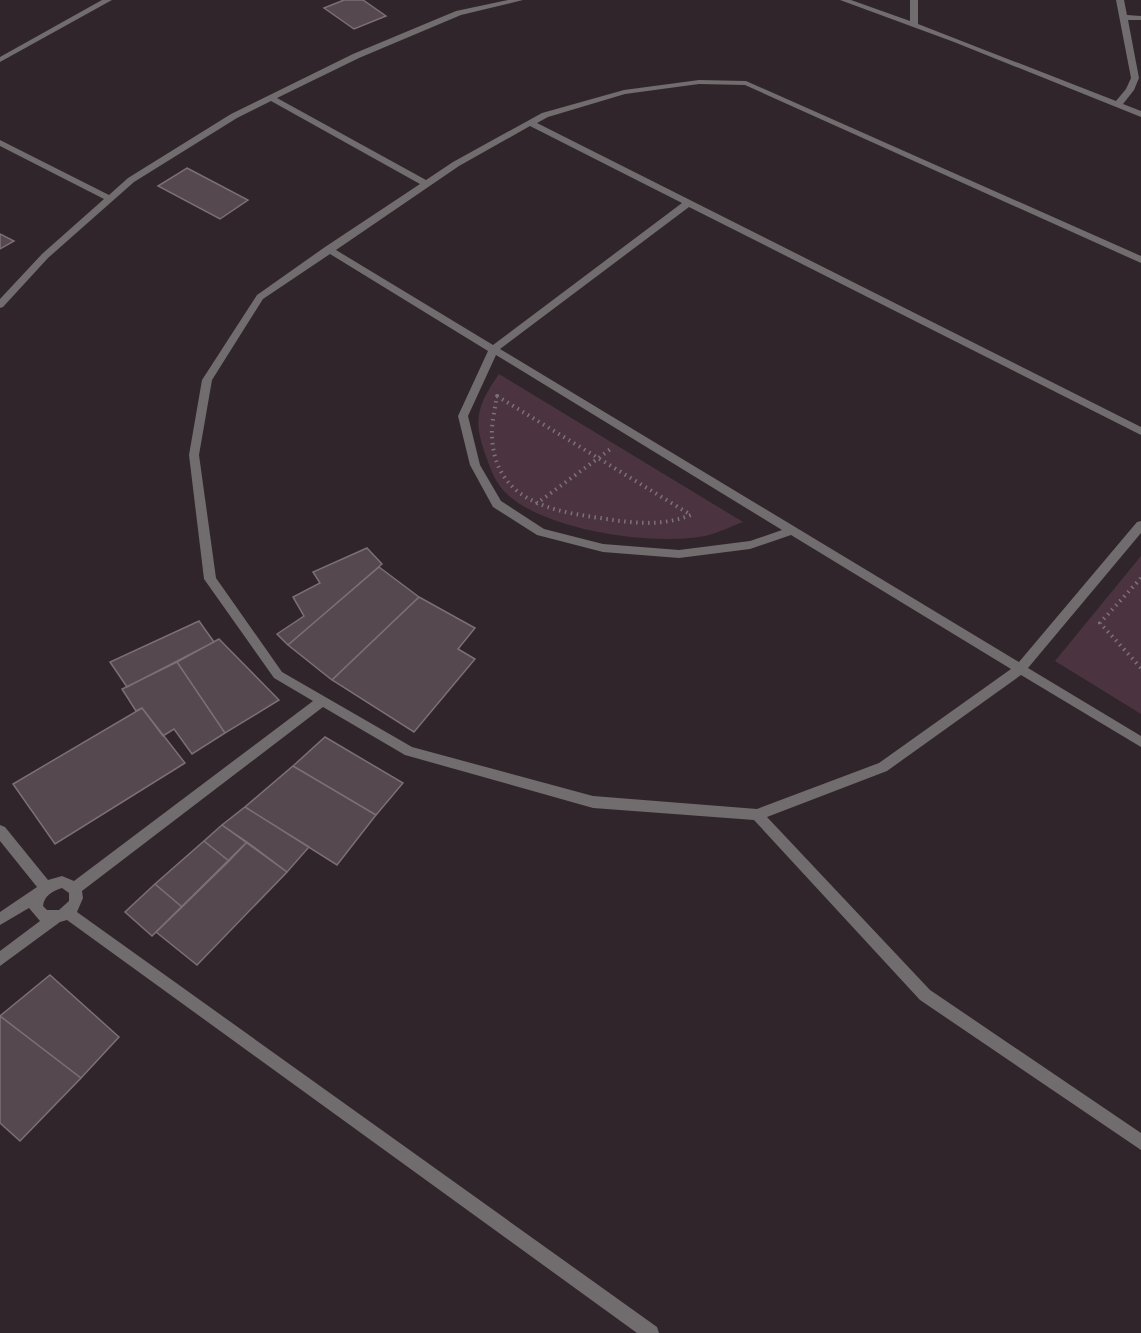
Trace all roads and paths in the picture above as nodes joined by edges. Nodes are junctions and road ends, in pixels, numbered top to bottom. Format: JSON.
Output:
{"nodes":[{"id":1,"x":108,"y":0,"type":"edge"},
{"id":2,"x":519,"y":0,"type":"edge"},
{"id":3,"x":844,"y":0,"type":"edge"},
{"id":4,"x":914,"y":0,"type":"edge"},
{"id":5,"x":1120,"y":0,"type":"edge"},
{"id":6,"x":1124,"y":17,"type":"junction"},
{"id":7,"x":1141,"y":18,"type":"edge"},
{"id":8,"x":914,"y":25,"type":"junction"},
{"id":9,"x":0,"y":60,"type":"edge"},
{"id":10,"x":271,"y":98,"type":"junction"},
{"id":11,"x":1118,"y":104,"type":"junction"},
{"id":12,"x":1141,"y":114,"type":"edge"},
{"id":13,"x":530,"y":123,"type":"junction"},
{"id":14,"x":0,"y":142,"type":"edge"},
{"id":15,"x":426,"y":184,"type":"junction"},
{"id":16,"x":110,"y":199,"type":"junction"},
{"id":17,"x":688,"y":203,"type":"junction"},
{"id":18,"x":328,"y":249,"type":"junction"},
{"id":19,"x":1141,"y":260,"type":"edge"},
{"id":20,"x":0,"y":305,"type":"edge"},
{"id":21,"x":494,"y":350,"type":"junction"},
{"id":22,"x":1141,"y":431,"type":"edge"},
{"id":23,"x":631,"y":433,"type":"junction"},
{"id":24,"x":598,"y":458,"type":"junction"},
{"id":25,"x":537,"y":504,"type":"junction"},
{"id":26,"x":518,"y":517,"type":"junction"},
{"id":27,"x":1141,"y":525,"type":"edge"},
{"id":28,"x":792,"y":531,"type":"junction"},
{"id":29,"x":1141,"y":578,"type":"edge"},
{"id":30,"x":1141,"y":668,"type":"edge"},
{"id":31,"x":1020,"y":669,"type":"junction"},
{"id":32,"x":322,"y":701,"type":"junction"},
{"id":33,"x":1141,"y":742,"type":"edge"},
{"id":34,"x":757,"y":814,"type":"junction"},
{"id":35,"x":0,"y":831,"type":"edge"},
{"id":36,"x":74,"y":889,"type":"junction"},
{"id":37,"x":42,"y":891,"type":"junction"},
{"id":38,"x":62,"y":915,"type":"junction"},
{"id":39,"x":0,"y":919,"type":"edge"},
{"id":40,"x":0,"y":959,"type":"edge"},
{"id":41,"x":1141,"y":1142,"type":"edge"},
{"id":42,"x":651,"y":1333,"type":"edge"}],
"edges":[{"from":1,"to":9,"type":"street"},
{"from":2,"to":10,"type":"street"},
{"from":3,"to":8,"type":"street"},
{"from":4,"to":8,"type":"street"},
{"from":5,"to":6,"type":"street"},
{"from":6,"to":7,"type":"street"},
{"from":6,"to":11,"type":"street"},
{"from":8,"to":11,"type":"street"},
{"from":10,"to":15,"type":"street"},
{"from":10,"to":16,"type":"street"},
{"from":11,"to":12,"type":"street"},
{"from":13,"to":15,"type":"street"},
{"from":13,"to":17,"type":"street"},
{"from":13,"to":19,"type":"street"},
{"from":14,"to":16,"type":"street"},
{"from":15,"to":18,"type":"street"},
{"from":16,"to":20,"type":"street"},
{"from":17,"to":21,"type":"street"},
{"from":17,"to":22,"type":"street"},
{"from":18,"to":21,"type":"street"},
{"from":18,"to":32,"type":"street"},
{"from":21,"to":23,"type":"street"},
{"from":21,"to":26,"type":"street"},
{"from":23,"to":24,"type":"path"},
{"from":23,"to":28,"type":"street"},
{"from":24,"to":25,"type":"path"},
{"from":24,"to":25,"type":"path"},
{"from":24,"to":25,"type":"path"},
{"from":25,"to":26,"type":"path"},
{"from":26,"to":28,"type":"street"},
{"from":27,"to":31,"type":"street"},
{"from":28,"to":31,"type":"street"},
{"from":29,"to":30,"type":"path"},
{"from":31,"to":33,"type":"street"},
{"from":31,"to":34,"type":"street"},
{"from":32,"to":34,"type":"street"},
{"from":32,"to":36,"type":"street"},
{"from":34,"to":41,"type":"street"},
{"from":35,"to":37,"type":"street"},
{"from":36,"to":37,"type":"street"},
{"from":36,"to":38,"type":"street"},
{"from":37,"to":38,"type":"street"},
{"from":37,"to":39,"type":"street"},
{"from":38,"to":40,"type":"street"},
{"from":38,"to":42,"type":"street"}]}
